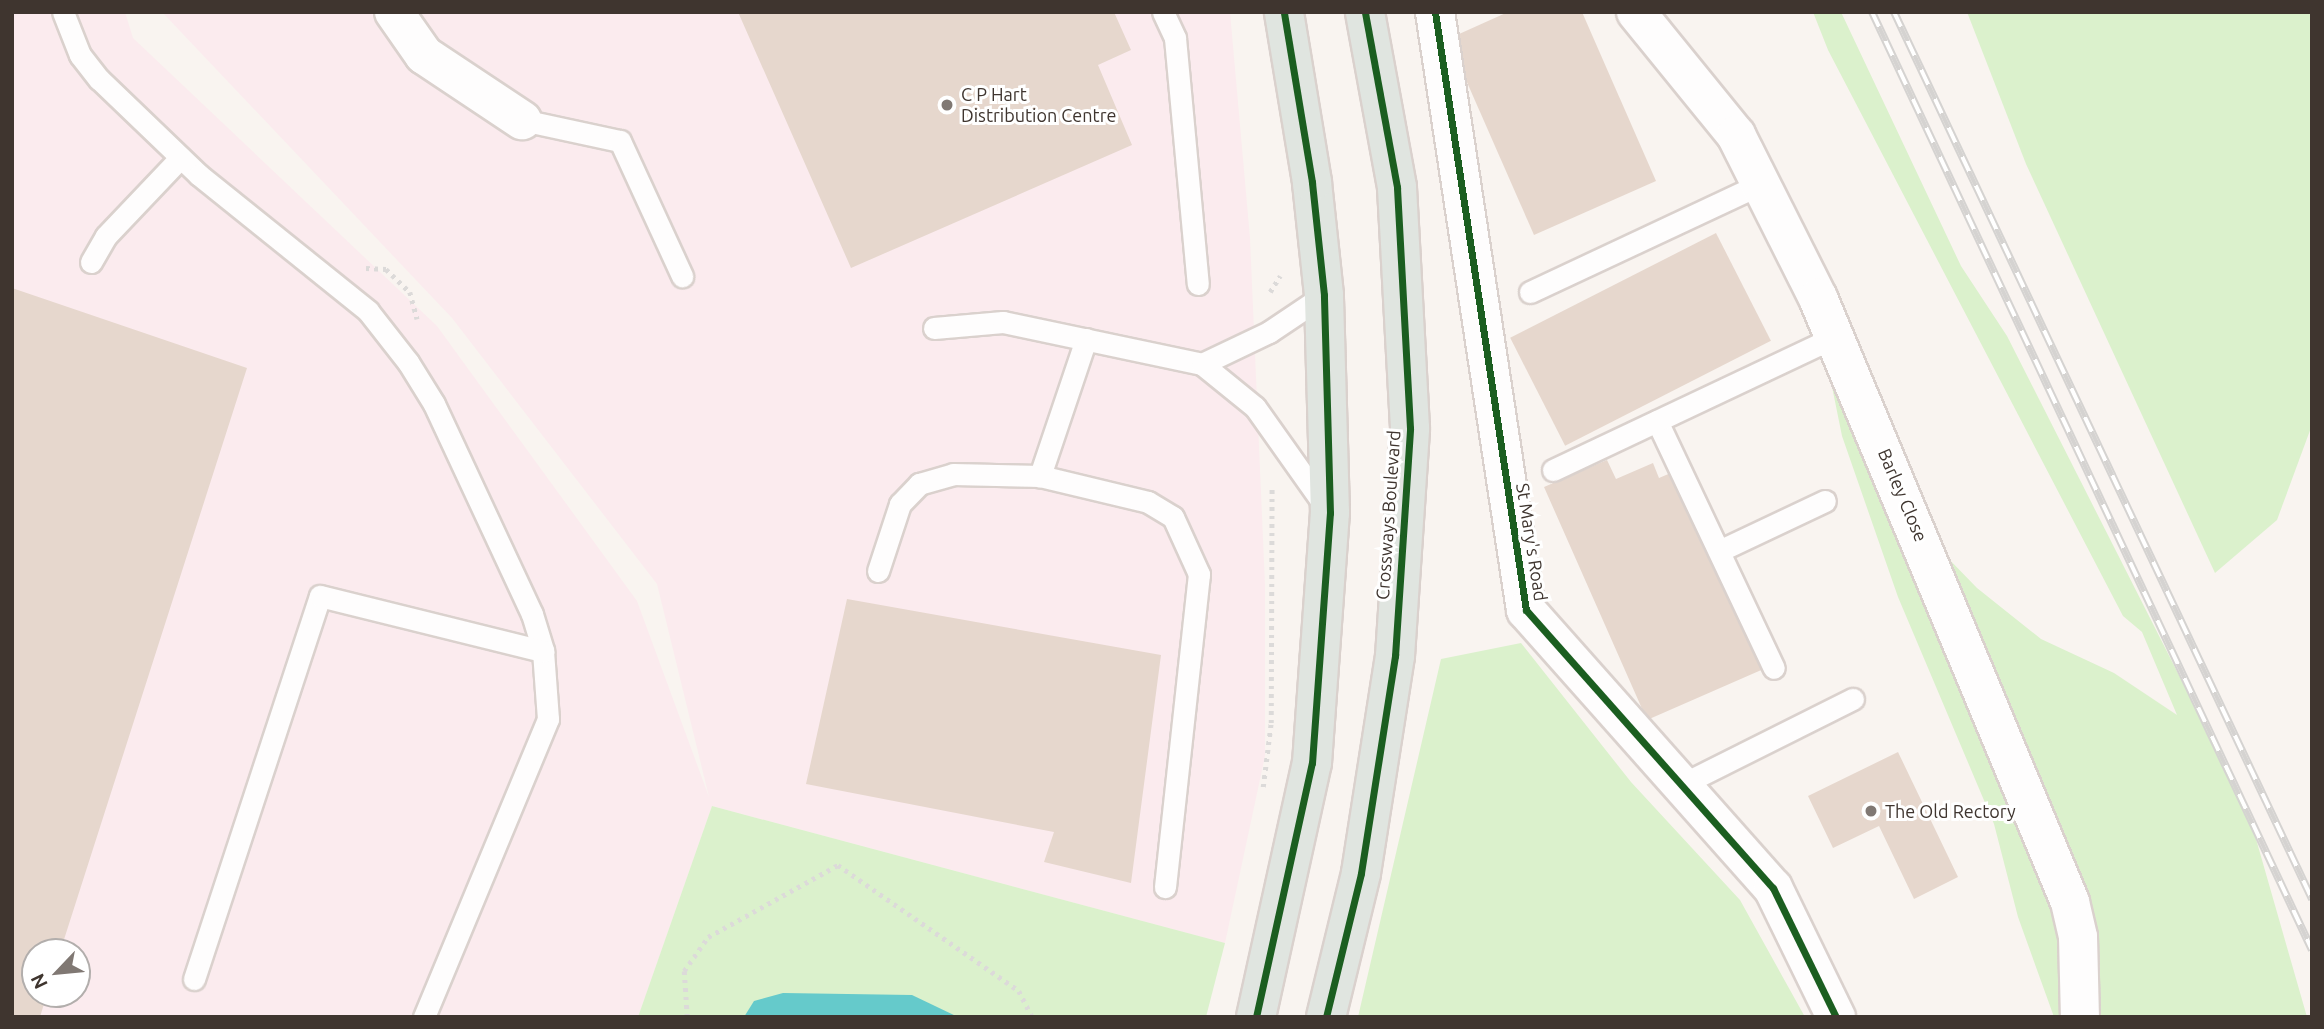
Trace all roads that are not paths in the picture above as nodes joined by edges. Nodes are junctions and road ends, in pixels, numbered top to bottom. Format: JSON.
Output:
{"nodes":[{"id":1,"x":63,"y":12,"type":"edge"},
{"id":2,"x":394,"y":12,"type":"edge"},
{"id":3,"x":1163,"y":12,"type":"edge"},
{"id":4,"x":1284,"y":12,"type":"edge"},
{"id":5,"x":1365,"y":12,"type":"edge"},
{"id":6,"x":1435,"y":12,"type":"edge"},
{"id":7,"x":1636,"y":12,"type":"edge"},
{"id":8,"x":522,"y":121,"type":"joint"},
{"id":9,"x":180,"y":158,"type":"junction"},
{"id":10,"x":1761,"y":184,"type":"junction"},
{"id":11,"x":91,"y":262,"type":"dead end"},
{"id":12,"x":682,"y":276,"type":"dead end"},
{"id":13,"x":1198,"y":284,"type":"dead end"},
{"id":14,"x":1530,"y":292,"type":"dead end"},
{"id":15,"x":1324,"y":295,"type":"junction"},
{"id":16,"x":934,"y":328,"type":"dead end"},
{"id":17,"x":1835,"y":337,"type":"junction"},
{"id":18,"x":1086,"y":338,"type":"junction"},
{"id":19,"x":1202,"y":364,"type":"junction"},
{"id":20,"x":1657,"y":421,"type":"junction"},
{"id":21,"x":1553,"y":470,"type":"dead end"},
{"id":22,"x":1040,"y":475,"type":"junction"},
{"id":23,"x":1825,"y":501,"type":"dead end"},
{"id":24,"x":1330,"y":513,"type":"junction"},
{"id":25,"x":1719,"y":551,"type":"junction"},
{"id":26,"x":878,"y":571,"type":"dead end"},
{"id":27,"x":543,"y":651,"type":"junction"},
{"id":28,"x":1774,"y":668,"type":"dead end"},
{"id":29,"x":1853,"y":699,"type":"dead end"},
{"id":30,"x":1683,"y":783,"type":"junction"},
{"id":31,"x":1165,"y":887,"type":"dead end"},
{"id":32,"x":194,"y":979,"type":"dead end"},
{"id":33,"x":424,"y":1017,"type":"edge"},
{"id":34,"x":1255,"y":1017,"type":"edge"},
{"id":35,"x":1326,"y":1017,"type":"edge"},
{"id":36,"x":1836,"y":1017,"type":"edge"},
{"id":37,"x":2080,"y":1017,"type":"edge"}],
"edges":[{"from":1,"to":9,"type":"lane"},
{"from":2,"to":8,"type":"street"},
{"from":3,"to":13,"type":"lane"},
{"from":4,"to":15,"type":"main road"},
{"from":5,"to":35,"type":"main road","name":"Crossways Boulevard"},
{"from":6,"to":30,"type":"street","name":"St Mary's Road"},
{"from":7,"to":10,"type":"street","name":"Barley Close"},
{"from":8,"to":12,"type":"lane"},
{"from":9,"to":11,"type":"lane"},
{"from":9,"to":27,"type":"lane"},
{"from":10,"to":14,"type":"lane"},
{"from":10,"to":17,"type":"street","name":"Barley Close"},
{"from":15,"to":19,"type":"lane"},
{"from":15,"to":24,"type":"main road"},
{"from":16,"to":18,"type":"lane"},
{"from":17,"to":20,"type":"lane"},
{"from":17,"to":37,"type":"street","name":"Barley Close"},
{"from":18,"to":19,"type":"lane"},
{"from":18,"to":22,"type":"lane"},
{"from":19,"to":24,"type":"lane"},
{"from":20,"to":21,"type":"lane"},
{"from":20,"to":25,"type":"lane"},
{"from":22,"to":26,"type":"lane"},
{"from":22,"to":31,"type":"lane"},
{"from":23,"to":25,"type":"lane"},
{"from":24,"to":34,"type":"main road"},
{"from":25,"to":28,"type":"lane"},
{"from":27,"to":32,"type":"lane"},
{"from":27,"to":33,"type":"lane"},
{"from":29,"to":30,"type":"lane"},
{"from":30,"to":36,"type":"street","name":"St Mary's Road"}]}
